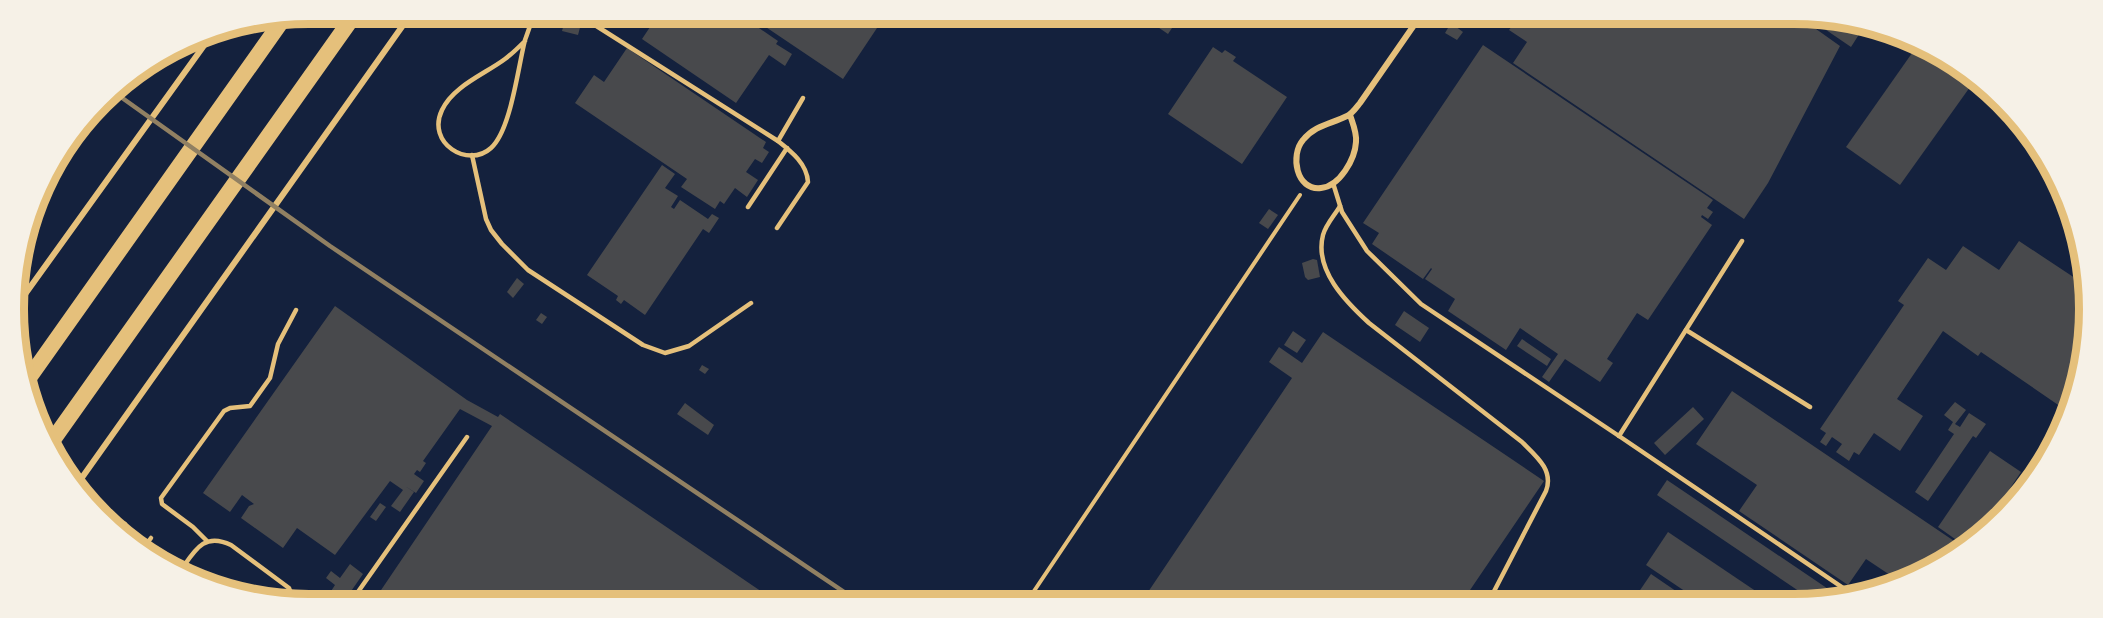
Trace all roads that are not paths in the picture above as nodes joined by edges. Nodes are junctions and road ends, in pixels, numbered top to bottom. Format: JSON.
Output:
{"nodes":[{"id":1,"x":348,"y":24,"type":"edge"},
{"id":2,"x":404,"y":24,"type":"edge"},
{"id":3,"x":531,"y":24,"type":"edge"},
{"id":4,"x":593,"y":24,"type":"edge"},
{"id":5,"x":1415,"y":24,"type":"edge"},
{"id":6,"x":280,"y":26,"type":"edge"},
{"id":7,"x":525,"y":41,"type":"junction"},
{"id":8,"x":205,"y":44,"type":"edge"},
{"id":9,"x":803,"y":98,"type":"dead end"},
{"id":10,"x":1350,"y":116,"type":"junction"},
{"id":11,"x":778,"y":141,"type":"junction"},
{"id":12,"x":787,"y":147,"type":"junction"},
{"id":13,"x":472,"y":155,"type":"junction"},
{"id":14,"x":1333,"y":183,"type":"junction"},
{"id":15,"x":1340,"y":206,"type":"junction"},
{"id":16,"x":748,"y":207,"type":"dead end"},
{"id":17,"x":777,"y":228,"type":"dead end"},
{"id":18,"x":1742,"y":241,"type":"dead end"},
{"id":19,"x":25,"y":295,"type":"edge"},
{"id":20,"x":751,"y":303,"type":"dead end"},
{"id":21,"x":296,"y":310,"type":"dead end"},
{"id":22,"x":1686,"y":330,"type":"junction"},
{"id":23,"x":32,"y":374,"type":"edge"},
{"id":24,"x":1810,"y":407,"type":"dead end"},
{"id":25,"x":1619,"y":436,"type":"junction"},
{"id":26,"x":467,"y":437,"type":"dead end"},
{"id":27,"x":54,"y":438,"type":"edge"},
{"id":28,"x":81,"y":479,"type":"edge"},
{"id":29,"x":151,"y":538,"type":"dead end"},
{"id":30,"x":207,"y":541,"type":"junction"},
{"id":31,"x":147,"y":543,"type":"edge"},
{"id":32,"x":184,"y":566,"type":"edge"},
{"id":33,"x":1846,"y":590,"type":"edge"},
{"id":34,"x":291,"y":593,"type":"edge"},
{"id":35,"x":357,"y":594,"type":"edge"},
{"id":36,"x":1493,"y":594,"type":"edge"}],
"edges":[{"from":1,"to":27,"type":"highway"},
{"from":2,"to":28,"type":"street"},
{"from":3,"to":7,"type":"lane"},
{"from":4,"to":11,"type":"lane"},
{"from":5,"to":10,"type":"street"},
{"from":6,"to":23,"type":"highway"},
{"from":7,"to":13,"type":"lane"},
{"from":7,"to":13,"type":"lane"},
{"from":8,"to":19,"type":"street"},
{"from":9,"to":11,"type":"lane"},
{"from":10,"to":14,"type":"street"},
{"from":10,"to":14,"type":"street"},
{"from":11,"to":12,"type":"lane"},
{"from":12,"to":16,"type":"lane"},
{"from":12,"to":17,"type":"lane"},
{"from":13,"to":20,"type":"lane"},
{"from":14,"to":15,"type":"lane"},
{"from":15,"to":25,"type":"lane"},
{"from":15,"to":36,"type":"lane"},
{"from":18,"to":22,"type":"lane"},
{"from":21,"to":30,"type":"lane"},
{"from":22,"to":24,"type":"lane"},
{"from":22,"to":25,"type":"lane"},
{"from":25,"to":33,"type":"lane"},
{"from":26,"to":35,"type":"lane"},
{"from":29,"to":31,"type":"lane"},
{"from":30,"to":32,"type":"lane"},
{"from":30,"to":34,"type":"lane"}]}
